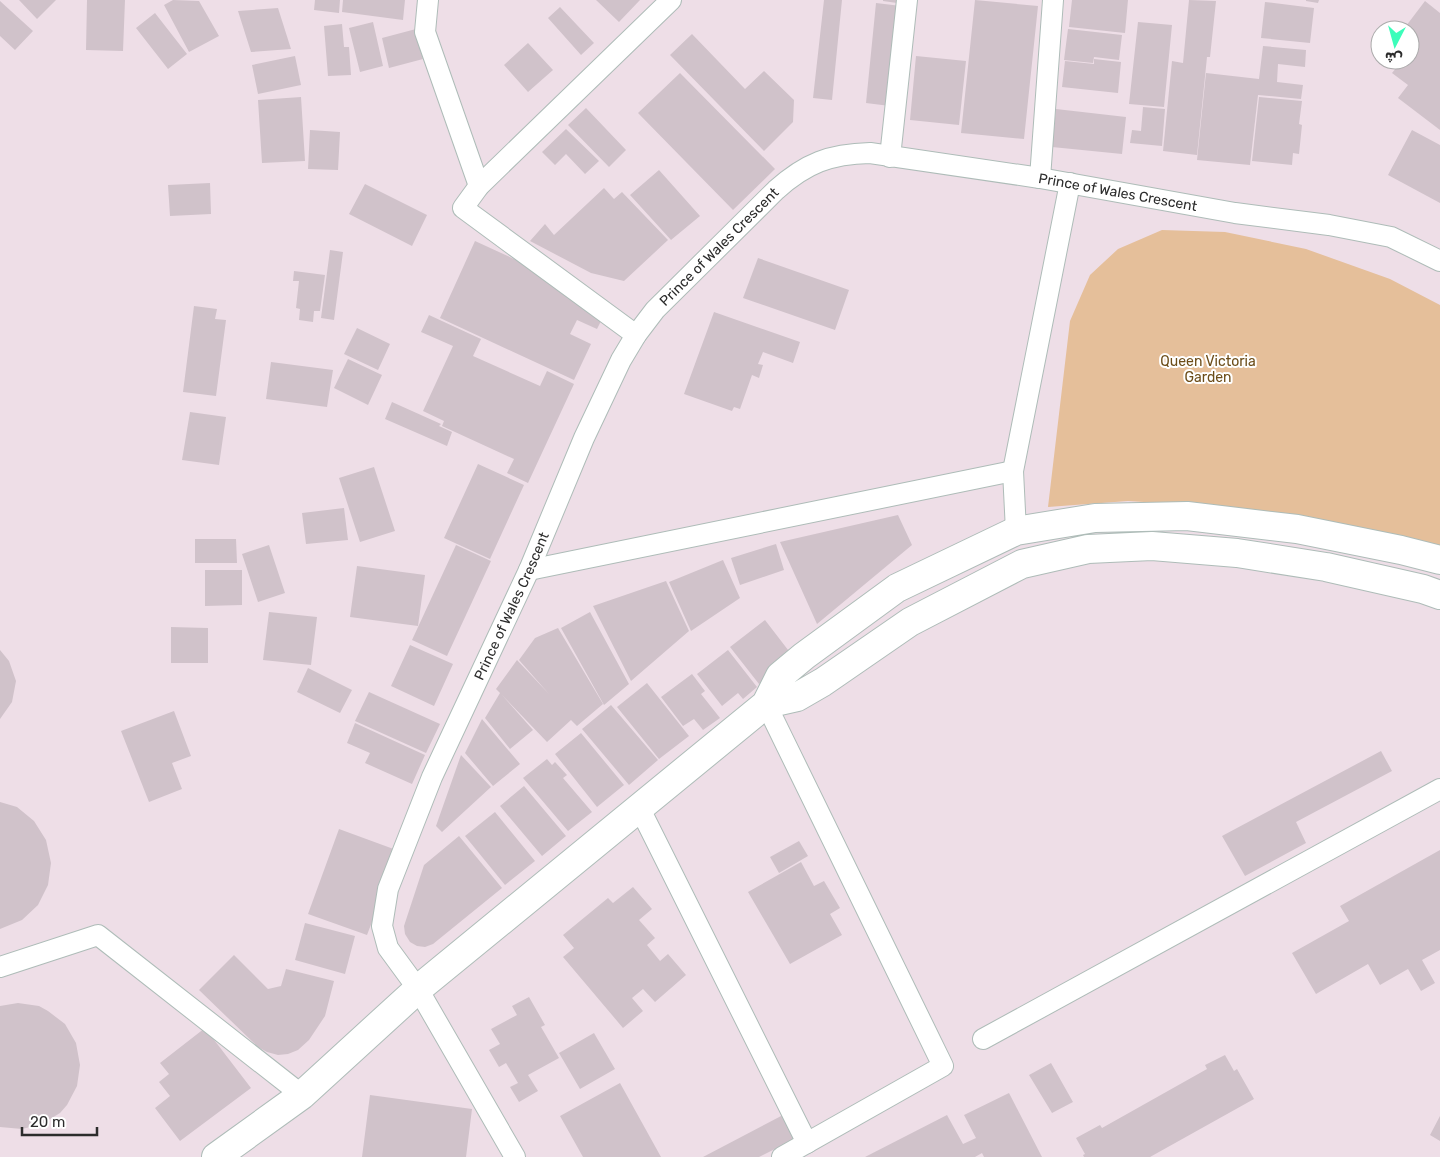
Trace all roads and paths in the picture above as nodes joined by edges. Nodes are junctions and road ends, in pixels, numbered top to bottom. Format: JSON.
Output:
{"nodes":[{"id":1,"x":428,"y":0,"type":"edge"},
{"id":2,"x":671,"y":0,"type":"edge"},
{"id":3,"x":907,"y":0,"type":"edge"},
{"id":4,"x":1053,"y":0,"type":"edge"},
{"id":5,"x":890,"y":157,"type":"junction"},
{"id":6,"x":1040,"y":178,"type":"junction"},
{"id":7,"x":1070,"y":183,"type":"junction"},
{"id":8,"x":479,"y":186,"type":"junction"},
{"id":9,"x":1440,"y":261,"type":"edge"},
{"id":10,"x":636,"y":335,"type":"junction"},
{"id":11,"x":1013,"y":471,"type":"junction"},
{"id":12,"x":1016,"y":532,"type":"junction"},
{"id":13,"x":1440,"y":560,"type":"edge"},
{"id":14,"x":1022,"y":564,"type":"junction"},
{"id":15,"x":529,"y":570,"type":"junction"},
{"id":16,"x":1440,"y":594,"type":"edge"},
{"id":17,"x":766,"y":704,"type":"junction"},
{"id":18,"x":1440,"y":789,"type":"edge"},
{"id":19,"x":640,"y":808,"type":"junction"},
{"id":20,"x":0,"y":967,"type":"edge"},
{"id":21,"x":418,"y":990,"type":"junction"},
{"id":22,"x":983,"y":1039,"type":"dead end"},
{"id":23,"x":302,"y":1095,"type":"junction"},
{"id":24,"x":807,"y":1143,"type":"junction"},
{"id":25,"x":216,"y":1157,"type":"edge"},
{"id":26,"x":515,"y":1157,"type":"edge"},
{"id":27,"x":782,"y":1157,"type":"edge"}],
"edges":[{"from":1,"to":8,"type":"street"},
{"from":2,"to":8,"type":"street"},
{"from":3,"to":5,"type":"street"},
{"from":4,"to":6,"type":"street"},
{"from":5,"to":6,"type":"street","name":"Prince of Wales Crescent"},
{"from":5,"to":10,"type":"street","name":"Prince of Wales Crescent"},
{"from":6,"to":7,"type":"street","name":"Prince of Wales Crescent"},
{"from":7,"to":9,"type":"street","name":"Prince of Wales Crescent"},
{"from":7,"to":11,"type":"street"},
{"from":8,"to":10,"type":"street"},
{"from":10,"to":15,"type":"street","name":"Prince of Wales Crescent"},
{"from":11,"to":12,"type":"street"},
{"from":11,"to":15,"type":"street"},
{"from":12,"to":13,"type":"main road"},
{"from":12,"to":14,"type":"main road"},
{"from":12,"to":17,"type":"main road"},
{"from":14,"to":16,"type":"main road"},
{"from":14,"to":17,"type":"main road"},
{"from":15,"to":21,"type":"street","name":"Prince of Wales Crescent"},
{"from":17,"to":19,"type":"main road"},
{"from":17,"to":24,"type":"street"},
{"from":18,"to":22,"type":"street"},
{"from":19,"to":21,"type":"main road"},
{"from":19,"to":24,"type":"street"},
{"from":20,"to":23,"type":"street"},
{"from":21,"to":23,"type":"main road"},
{"from":21,"to":26,"type":"street"},
{"from":23,"to":25,"type":"main road"},
{"from":24,"to":27,"type":"street"}]}
